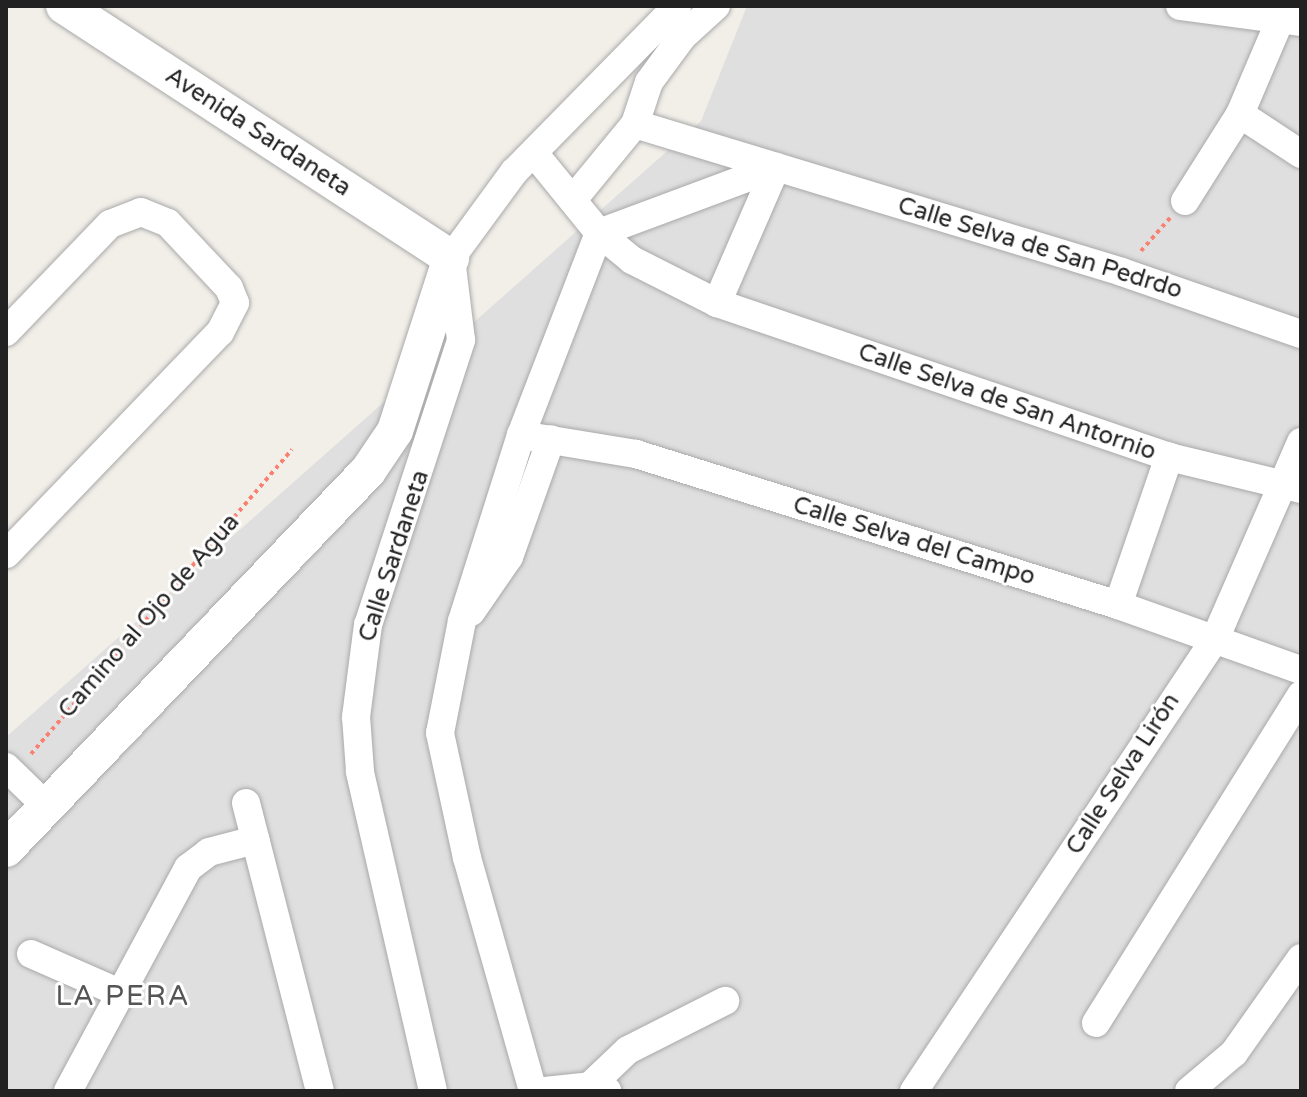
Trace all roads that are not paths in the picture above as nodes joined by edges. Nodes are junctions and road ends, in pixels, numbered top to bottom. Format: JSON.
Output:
{"nodes":[{"id":1,"x":64,"y":6,"type":"edge"},
{"id":2,"x":677,"y":6,"type":"edge"},
{"id":3,"x":716,"y":6,"type":"edge"},
{"id":4,"x":1180,"y":6,"type":"edge"},
{"id":5,"x":1288,"y":16,"type":"edge"},
{"id":6,"x":1240,"y":114,"type":"junction"},
{"id":7,"x":635,"y":124,"type":"junction"},
{"id":8,"x":534,"y":153,"type":"junction"},
{"id":9,"x":1301,"y":154,"type":"edge"},
{"id":10,"x":776,"y":167,"type":"junction"},
{"id":11,"x":575,"y":197,"type":"junction"},
{"id":12,"x":1185,"y":201,"type":"road end"},
{"id":13,"x":599,"y":233,"type":"junction"},
{"id":14,"x":461,"y":244,"type":"junction"},
{"id":15,"x":717,"y":303,"type":"junction"},
{"id":16,"x":6,"y":332,"type":"edge"},
{"id":17,"x":1301,"y":334,"type":"edge"},
{"id":18,"x":521,"y":435,"type":"junction"},
{"id":19,"x":551,"y":439,"type":"junction"},
{"id":20,"x":1301,"y":442,"type":"edge"},
{"id":21,"x":1169,"y":457,"type":"junction"},
{"id":22,"x":1292,"y":487,"type":"edge"},
{"id":23,"x":6,"y":554,"type":"edge"},
{"id":24,"x":1118,"y":605,"type":"junction"},
{"id":25,"x":462,"y":621,"type":"junction"},
{"id":26,"x":1215,"y":639,"type":"junction"},
{"id":27,"x":1301,"y":670,"type":"edge"},
{"id":28,"x":1301,"y":695,"type":"edge"},
{"id":29,"x":8,"y":775,"type":"edge"},
{"id":30,"x":246,"y":803,"type":"dead end"},
{"id":31,"x":47,"y":807,"type":"junction"},
{"id":32,"x":11,"y":833,"type":"edge"},
{"id":33,"x":255,"y":840,"type":"junction"},
{"id":34,"x":31,"y":954,"type":"dead end"},
{"id":35,"x":1301,"y":958,"type":"edge"},
{"id":36,"x":120,"y":993,"type":"junction"},
{"id":37,"x":725,"y":1001,"type":"dead end"},
{"id":38,"x":1096,"y":1023,"type":"dead end"},
{"id":39,"x":599,"y":1088,"type":"edge"},
{"id":40,"x":68,"y":1091,"type":"edge"},
{"id":41,"x":320,"y":1091,"type":"edge"},
{"id":42,"x":433,"y":1091,"type":"edge"},
{"id":43,"x":533,"y":1091,"type":"edge"},
{"id":44,"x":545,"y":1091,"type":"edge"},
{"id":45,"x":914,"y":1091,"type":"edge"},
{"id":46,"x":1189,"y":1091,"type":"edge"}],
"edges":[{"from":1,"to":14,"type":"street","name":"Avenida Sardaneta"},
{"from":2,"to":8,"type":"street"},
{"from":3,"to":7,"type":"street"},
{"from":4,"to":5,"type":"street"},
{"from":5,"to":6,"type":"street"},
{"from":6,"to":9,"type":"street"},
{"from":6,"to":12,"type":"street"},
{"from":7,"to":10,"type":"street","name":"Calle Selva de San Pedrdo"},
{"from":7,"to":11,"type":"street"},
{"from":8,"to":11,"type":"street","name":"Calle Selva de San Antornio"},
{"from":8,"to":14,"type":"street"},
{"from":10,"to":13,"type":"street"},
{"from":10,"to":15,"type":"street"},
{"from":10,"to":17,"type":"street","name":"Calle Selva de San Pedrdo"},
{"from":11,"to":13,"type":"street","name":"Calle Selva de San Antornio"},
{"from":13,"to":15,"type":"street","name":"Calle Selva de San Antornio"},
{"from":13,"to":18,"type":"street"},
{"from":14,"to":31,"type":"street"},
{"from":14,"to":42,"type":"street","name":"Calle Sardaneta"},
{"from":15,"to":21,"type":"street","name":"Calle Selva de San Antornio"},
{"from":16,"to":23,"type":"street"},
{"from":18,"to":19,"type":"street","name":"Calle Selva del Campo"},
{"from":18,"to":25,"type":"street"},
{"from":19,"to":24,"type":"street","name":"Calle Selva del Campo"},
{"from":19,"to":25,"type":"street"},
{"from":20,"to":22,"type":"street","name":"Calle Selva Lirón"},
{"from":21,"to":22,"type":"street","name":"Calle Selva de San Antornio"},
{"from":21,"to":24,"type":"street"},
{"from":22,"to":26,"type":"street","name":"Calle Selva Lirón"},
{"from":24,"to":26,"type":"street","name":"Calle Selva del Campo"},
{"from":25,"to":43,"type":"street"},
{"from":26,"to":27,"type":"street","name":"Calle Selva del Campo"},
{"from":26,"to":45,"type":"street","name":"Calle Selva Lirón"},
{"from":28,"to":38,"type":"street"},
{"from":29,"to":31,"type":"street"},
{"from":30,"to":33,"type":"street"},
{"from":31,"to":32,"type":"street"},
{"from":33,"to":36,"type":"street"},
{"from":33,"to":41,"type":"street"},
{"from":34,"to":36,"type":"street"},
{"from":35,"to":46,"type":"street"},
{"from":36,"to":40,"type":"street"},
{"from":37,"to":39,"type":"street"},
{"from":39,"to":44,"type":"street"}]}
